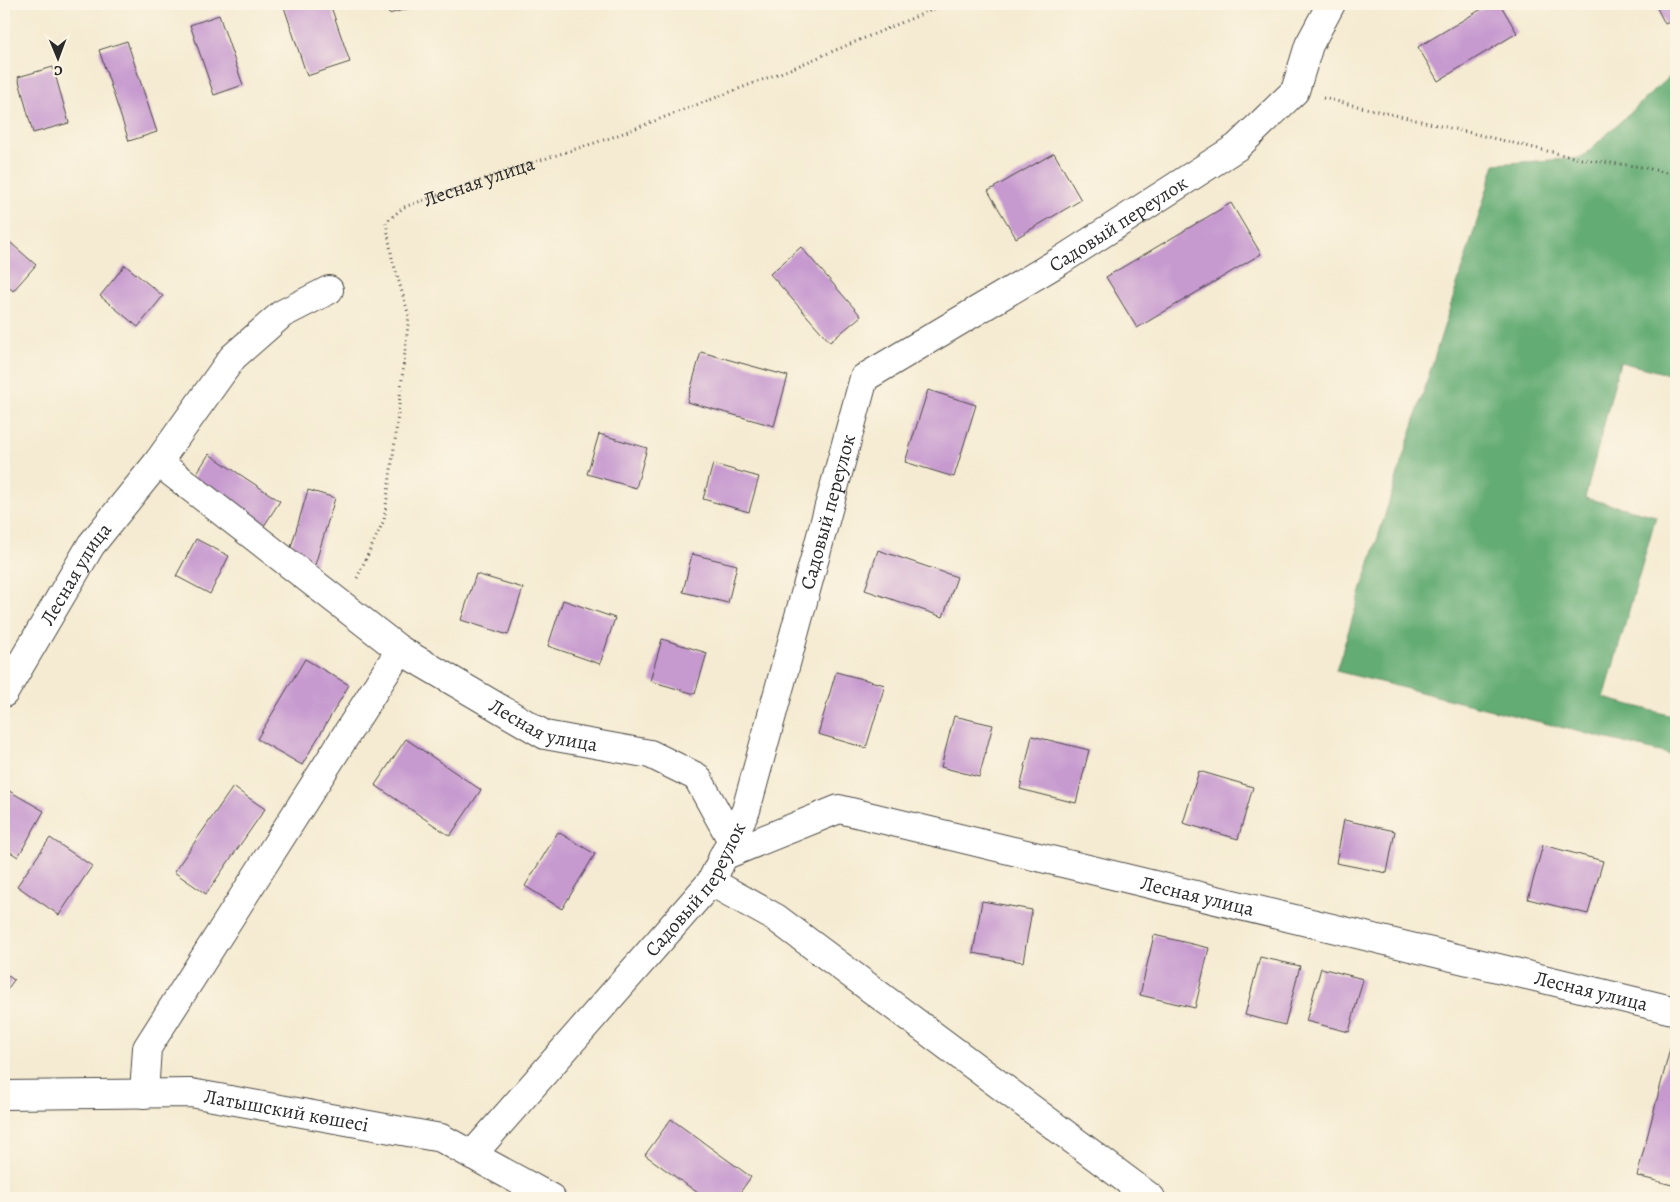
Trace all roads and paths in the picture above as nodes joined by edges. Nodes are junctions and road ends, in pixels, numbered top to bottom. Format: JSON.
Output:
{"nodes":[{"id":1,"x":946,"y":4,"type":"edge"},
{"id":2,"x":1331,"y":4,"type":"edge"},
{"id":3,"x":1295,"y":91,"type":"junction"},
{"id":4,"x":1676,"y":175,"type":"edge"},
{"id":5,"x":330,"y":290,"type":"dead end"},
{"id":6,"x":158,"y":462,"type":"junction"},
{"id":7,"x":344,"y":606,"type":"junction"},
{"id":8,"x":400,"y":650,"type":"junction"},
{"id":9,"x":4,"y":693,"type":"edge"},
{"id":10,"x":727,"y":848,"type":"junction"},
{"id":11,"x":711,"y":882,"type":"junction"},
{"id":12,"x":1676,"y":1011,"type":"edge"},
{"id":13,"x":144,"y":1094,"type":"junction"},
{"id":14,"x":4,"y":1095,"type":"edge"},
{"id":15,"x":472,"y":1155,"type":"junction"},
{"id":16,"x":552,"y":1198,"type":"edge"},
{"id":17,"x":1151,"y":1198,"type":"edge"}],
"edges":[{"from":1,"to":7,"type":"path","name":"Лесная улица"},
{"from":2,"to":3,"type":"street"},
{"from":3,"to":4,"type":"path"},
{"from":3,"to":10,"type":"street","name":"Садовый переулок"},
{"from":5,"to":6,"type":"street","name":"Лесная улица"},
{"from":6,"to":7,"type":"street","name":"Лесная улица"},
{"from":6,"to":9,"type":"street","name":"Лесная улица"},
{"from":7,"to":8,"type":"street","name":"Лесная улица"},
{"from":8,"to":10,"type":"street","name":"Лесная улица"},
{"from":8,"to":13,"type":"street"},
{"from":10,"to":11,"type":"street","name":"Садовый переулок"},
{"from":10,"to":12,"type":"street","name":"Лесная улица"},
{"from":11,"to":15,"type":"street","name":"Садовый переулок"},
{"from":11,"to":17,"type":"street"},
{"from":13,"to":14,"type":"street","name":"Латышский көшесі"},
{"from":13,"to":15,"type":"street","name":"Латышский көшесі"},
{"from":15,"to":16,"type":"street","name":"Латышский көшесі"}]}
